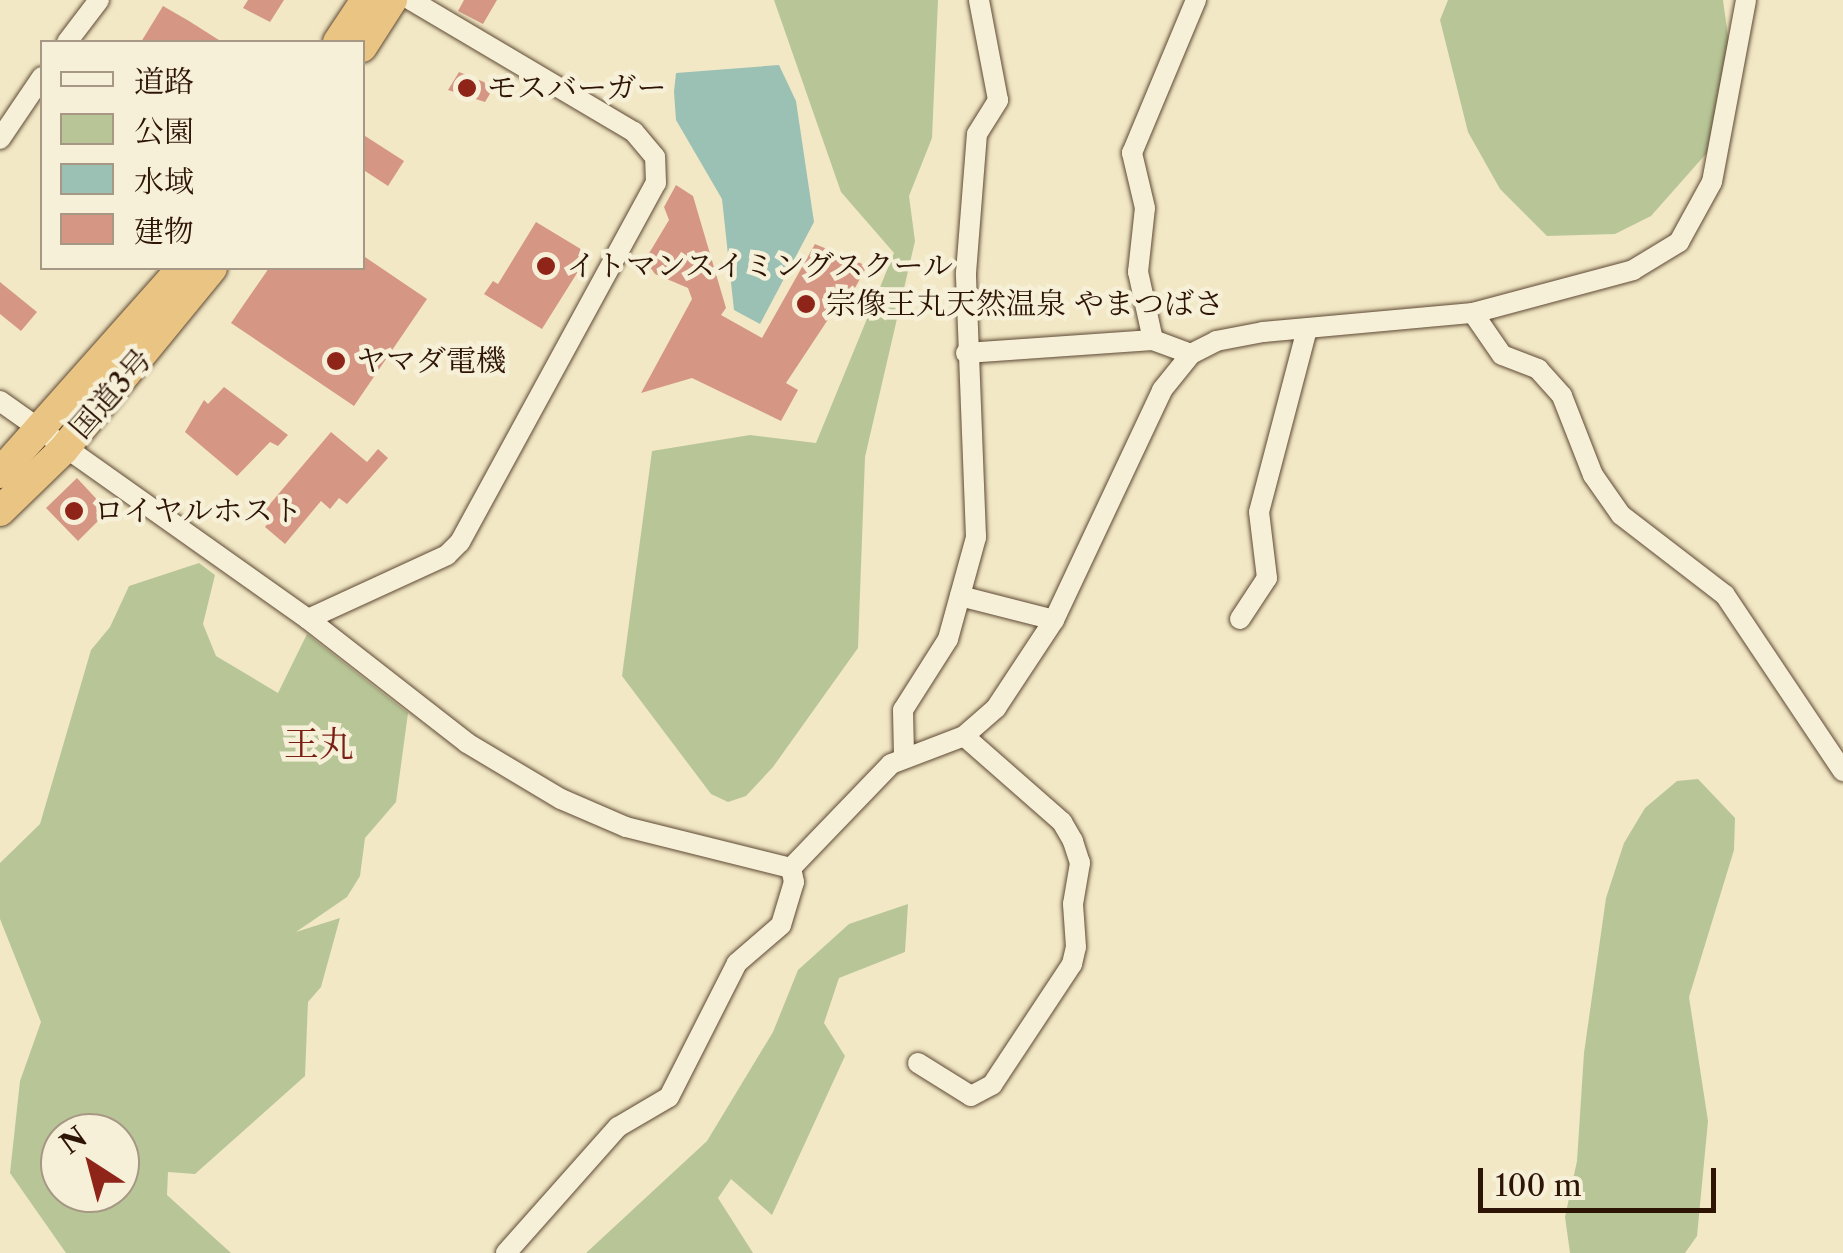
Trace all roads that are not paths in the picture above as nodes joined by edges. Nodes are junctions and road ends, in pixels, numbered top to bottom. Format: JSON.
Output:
{"nodes":[{"id":1,"x":99,"y":0,"type":"edge"},
{"id":2,"x":366,"y":0,"type":"edge"},
{"id":3,"x":392,"y":0,"type":"edge"},
{"id":4,"x":411,"y":0,"type":"edge"},
{"id":5,"x":979,"y":0,"type":"edge"},
{"id":6,"x":1196,"y":0,"type":"edge"},
{"id":7,"x":1746,"y":0,"type":"edge"},
{"id":8,"x":69,"y":40,"type":"edge"},
{"id":9,"x":339,"y":40,"type":"edge"},
{"id":10,"x":365,"y":42,"type":"edge"},
{"id":11,"x":40,"y":81,"type":"edge"},
{"id":12,"x":0,"y":139,"type":"edge"},
{"id":13,"x":181,"y":270,"type":"edge"},
{"id":14,"x":210,"y":270,"type":"edge"},
{"id":15,"x":1472,"y":313,"type":"junction"},
{"id":16,"x":1307,"y":329,"type":"junction"},
{"id":17,"x":1154,"y":340,"type":"junction"},
{"id":18,"x":966,"y":353,"type":"junction"},
{"id":19,"x":1191,"y":354,"type":"junction"},
{"id":20,"x":0,"y":401,"type":"edge"},
{"id":21,"x":52,"y":442,"type":"junction"},
{"id":22,"x":0,"y":473,"type":"edge"},
{"id":23,"x":0,"y":511,"type":"edge"},
{"id":24,"x":960,"y":596,"type":"junction"},
{"id":25,"x":1240,"y":619,"type":"dead end"},
{"id":26,"x":308,"y":620,"type":"junction"},
{"id":27,"x":1054,"y":620,"type":"junction"},
{"id":28,"x":964,"y":736,"type":"junction"},
{"id":29,"x":904,"y":754,"type":"junction"},
{"id":30,"x":1843,"y":771,"type":"edge"},
{"id":31,"x":791,"y":868,"type":"junction"},
{"id":32,"x":918,"y":1063,"type":"dead end"},
{"id":33,"x":506,"y":1253,"type":"edge"}],
"edges":[{"from":1,"to":8,"type":"street"},
{"from":2,"to":9,"type":"highway"},
{"from":3,"to":10,"type":"highway"},
{"from":4,"to":26,"type":"street"},
{"from":5,"to":18,"type":"street"},
{"from":6,"to":17,"type":"street"},
{"from":7,"to":15,"type":"street"},
{"from":11,"to":12,"type":"street"},
{"from":13,"to":21,"type":"highway","name":"国道3号"},
{"from":14,"to":21,"type":"highway","name":"国道3号"},
{"from":15,"to":16,"type":"street"},
{"from":15,"to":30,"type":"street"},
{"from":16,"to":19,"type":"street"},
{"from":16,"to":25,"type":"street"},
{"from":17,"to":18,"type":"street"},
{"from":17,"to":19,"type":"street"},
{"from":18,"to":24,"type":"street"},
{"from":19,"to":27,"type":"street"},
{"from":20,"to":21,"type":"street"},
{"from":21,"to":22,"type":"highway","name":"国道3号"},
{"from":21,"to":23,"type":"highway","name":"国道3号"},
{"from":21,"to":26,"type":"street"},
{"from":24,"to":27,"type":"street"},
{"from":24,"to":29,"type":"street"},
{"from":26,"to":31,"type":"street"},
{"from":27,"to":28,"type":"street"},
{"from":28,"to":29,"type":"street"},
{"from":28,"to":32,"type":"street"},
{"from":29,"to":31,"type":"street"},
{"from":31,"to":33,"type":"street"}]}
